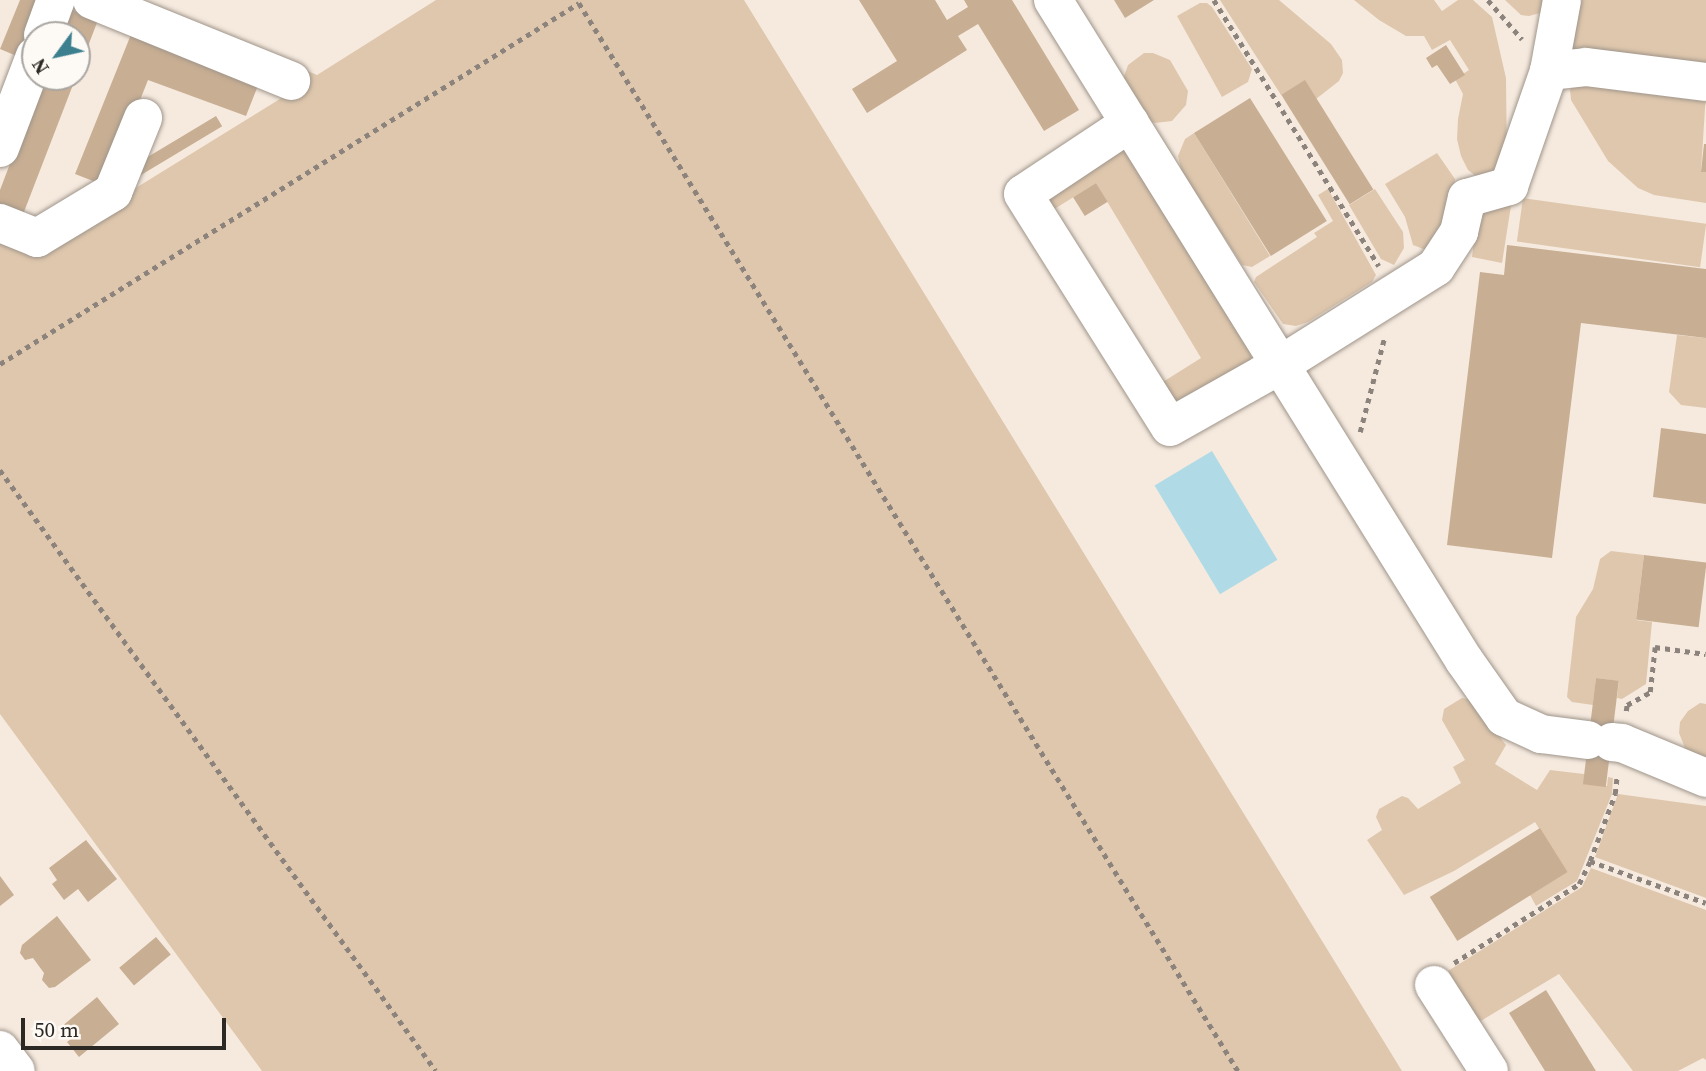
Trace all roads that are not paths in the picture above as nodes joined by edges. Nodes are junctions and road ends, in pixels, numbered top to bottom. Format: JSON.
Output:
{"nodes":[{"id":1,"x":56,"y":0,"type":"edge"},
{"id":2,"x":92,"y":0,"type":"edge"},
{"id":3,"x":1053,"y":0,"type":"edge"},
{"id":4,"x":1562,"y":0,"type":"edge"},
{"id":5,"x":48,"y":21,"type":"edge"},
{"id":6,"x":1549,"y":71,"type":"junction"},
{"id":7,"x":291,"y":81,"type":"dead end"},
{"id":8,"x":1706,"y":82,"type":"edge"},
{"id":9,"x":22,"y":91,"type":"edge"},
{"id":10,"x":143,"y":118,"type":"dead end"},
{"id":11,"x":1130,"y":123,"type":"junction"},
{"id":12,"x":0,"y":148,"type":"edge"},
{"id":13,"x":0,"y":223,"type":"edge"},
{"id":14,"x":1280,"y":365,"type":"junction"},
{"id":15,"x":1706,"y":778,"type":"edge"},
{"id":16,"x":1438,"y":978,"type":"road end"},
{"id":17,"x":0,"y":1050,"type":"edge"},
{"id":18,"x":16,"y":1071,"type":"edge"},
{"id":19,"x":1489,"y":1071,"type":"edge"}],
"edges":[{"from":1,"to":5,"type":"street"},
{"from":2,"to":7,"type":"street"},
{"from":3,"to":11,"type":"street"},
{"from":4,"to":6,"type":"street"},
{"from":6,"to":8,"type":"street"},
{"from":6,"to":14,"type":"street"},
{"from":9,"to":12,"type":"street"},
{"from":10,"to":13,"type":"street"},
{"from":11,"to":14,"type":"street"},
{"from":11,"to":14,"type":"street"},
{"from":14,"to":15,"type":"street"},
{"from":16,"to":19,"type":"street"},
{"from":17,"to":18,"type":"street"}]}
